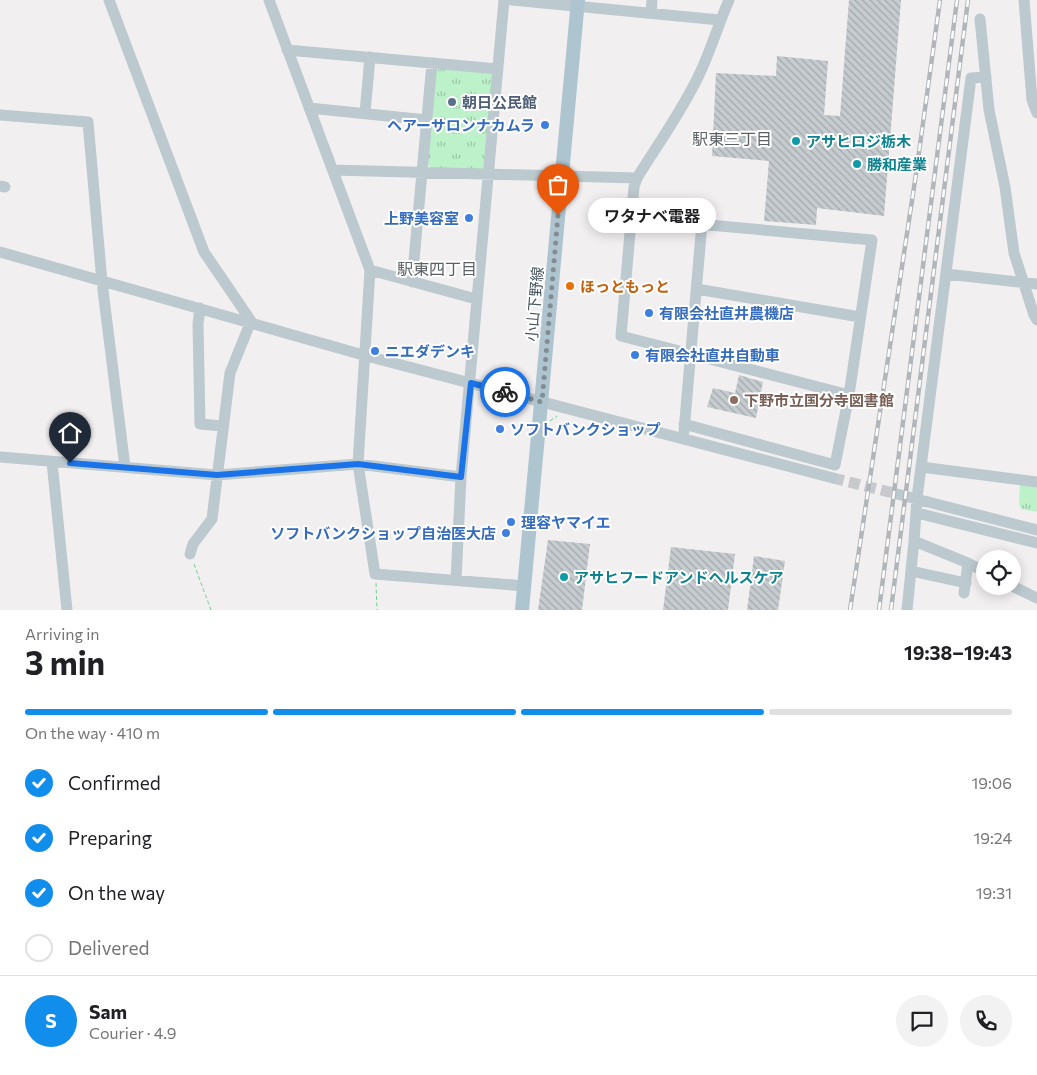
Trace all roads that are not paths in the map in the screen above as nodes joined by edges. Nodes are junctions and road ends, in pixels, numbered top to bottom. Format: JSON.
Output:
{"nodes":[{"id":1,"x":109,"y":0,"type":"edge"},
{"id":2,"x":269,"y":0,"type":"edge"},
{"id":3,"x":504,"y":0,"type":"edge"},
{"id":4,"x":512,"y":0,"type":"edge"},
{"id":5,"x":652,"y":0,"type":"edge"},
{"id":6,"x":729,"y":0,"type":"edge"},
{"id":7,"x":1024,"y":0,"type":"edge"},
{"id":8,"x":578,"y":3,"type":"edge"},
{"id":9,"x":651,"y":13,"type":"junction"},
{"id":10,"x":980,"y":19,"type":"dead end"},
{"id":11,"x":720,"y":20,"type":"junction"},
{"id":12,"x":1032,"y":36,"type":"edge"},
{"id":13,"x":287,"y":50,"type":"junction"},
{"id":14,"x":370,"y":58,"type":"junction"},
{"id":15,"x":432,"y":63,"type":"junction"},
{"id":16,"x":498,"y":69,"type":"junction"},
{"id":17,"x":986,"y":77,"type":"junction"},
{"id":18,"x":309,"y":108,"type":"junction"},
{"id":19,"x":365,"y":113,"type":"junction"},
{"id":20,"x":1037,"y":113,"type":"edge"},
{"id":21,"x":0,"y":115,"type":"edge"},
{"id":22,"x":427,"y":120,"type":"junction"},
{"id":23,"x":333,"y":170,"type":"junction"},
{"id":24,"x":422,"y":172,"type":"junction"},
{"id":25,"x":488,"y":174,"type":"junction"},
{"id":26,"x":561,"y":177,"type":"junction"},
{"id":27,"x":637,"y":178,"type":"junction"},
{"id":28,"x":632,"y":218,"type":"junction"},
{"id":29,"x":702,"y":224,"type":"junction"},
{"id":30,"x":0,"y":252,"type":"edge"},
{"id":31,"x":370,"y":270,"type":"junction"},
{"id":32,"x":946,"y":274,"type":"junction"},
{"id":33,"x":102,"y":282,"type":"junction"},
{"id":34,"x":412,"y":282,"type":"junction"},
{"id":35,"x":1023,"y":282,"type":"junction"},
{"id":36,"x":1037,"y":284,"type":"edge"},
{"id":37,"x":696,"y":289,"type":"junction"},
{"id":38,"x":476,"y":298,"type":"junction"},
{"id":39,"x":200,"y":308,"type":"junction"},
{"id":40,"x":860,"y":317,"type":"junction"},
{"id":41,"x":1037,"y":320,"type":"edge"},
{"id":42,"x":251,"y":321,"type":"junction"},
{"id":43,"x":363,"y":354,"type":"junction"},
{"id":44,"x":690,"y":354,"type":"junction"},
{"id":45,"x":471,"y":383,"type":"junction"},
{"id":46,"x":849,"y":395,"type":"junction"},
{"id":47,"x":542,"y":402,"type":"junction"},
{"id":48,"x":684,"y":424,"type":"junction"},
{"id":49,"x":223,"y":426,"type":"junction"},
{"id":50,"x":683,"y":438,"type":"junction"},
{"id":51,"x":0,"y":457,"type":"edge"},
{"id":52,"x":52,"y":462,"type":"junction"},
{"id":53,"x":358,"y":464,"type":"junction"},
{"id":54,"x":125,"y":467,"type":"junction"},
{"id":55,"x":921,"y":467,"type":"junction"},
{"id":56,"x":217,"y":475,"type":"junction"},
{"id":57,"x":461,"y":477,"type":"junction"},
{"id":58,"x":834,"y":478,"type":"tunnel mouth"},
{"id":59,"x":1037,"y":482,"type":"edge"},
{"id":60,"x":897,"y":494,"type":"tunnel mouth"},
{"id":61,"x":917,"y":498,"type":"junction"},
{"id":62,"x":917,"y":513,"type":"junction"},
{"id":63,"x":1037,"y":530,"type":"edge"},
{"id":64,"x":914,"y":541,"type":"junction"},
{"id":65,"x":1037,"y":543,"type":"edge"},
{"id":66,"x":190,"y":554,"type":"road end"},
{"id":67,"x":968,"y":563,"type":"junction"},
{"id":68,"x":976,"y":567,"type":"edge"},
{"id":69,"x":911,"y":571,"type":"junction"},
{"id":70,"x":456,"y":580,"type":"junction"},
{"id":71,"x":525,"y":586,"type":"junction"},
{"id":72,"x":1021,"y":590,"type":"edge"},
{"id":73,"x":1037,"y":598,"type":"edge"},
{"id":74,"x":67,"y":610,"type":"edge"},
{"id":75,"x":522,"y":610,"type":"edge"},
{"id":76,"x":907,"y":610,"type":"edge"}],
"edges":[{"from":1,"to":42,"type":"street"},
{"from":2,"to":13,"type":"street"},
{"from":3,"to":16,"type":"street"},
{"from":4,"to":8,"type":"street"},
{"from":5,"to":9,"type":"street"},
{"from":6,"to":11,"type":"street"},
{"from":7,"to":12,"type":"street"},
{"from":8,"to":9,"type":"street"},
{"from":8,"to":26,"type":"main road","name":"小山下野線"},
{"from":9,"to":11,"type":"street"},
{"from":10,"to":17,"type":"street"},
{"from":11,"to":27,"type":"street"},
{"from":12,"to":20,"type":"street"},
{"from":13,"to":14,"type":"street"},
{"from":13,"to":18,"type":"street"},
{"from":14,"to":15,"type":"street"},
{"from":14,"to":19,"type":"street"},
{"from":15,"to":16,"type":"street"},
{"from":15,"to":22,"type":"street"},
{"from":16,"to":25,"type":"street"},
{"from":17,"to":32,"type":"street"},
{"from":17,"to":35,"type":"street"},
{"from":18,"to":19,"type":"street"},
{"from":18,"to":23,"type":"street"},
{"from":19,"to":22,"type":"street"},
{"from":21,"to":33,"type":"street"},
{"from":22,"to":24,"type":"street"},
{"from":23,"to":24,"type":"street"},
{"from":23,"to":31,"type":"street"},
{"from":24,"to":25,"type":"street"},
{"from":24,"to":34,"type":"street"},
{"from":25,"to":26,"type":"street"},
{"from":25,"to":38,"type":"street"},
{"from":26,"to":27,"type":"street"},
{"from":26,"to":47,"type":"main road","name":"小山下野線"},
{"from":27,"to":28,"type":"street"},
{"from":28,"to":29,"type":"street"},
{"from":28,"to":44,"type":"street"},
{"from":29,"to":37,"type":"street"},
{"from":29,"to":40,"type":"street"},
{"from":30,"to":33,"type":"street"},
{"from":31,"to":34,"type":"street"},
{"from":31,"to":43,"type":"street"},
{"from":32,"to":35,"type":"street"},
{"from":32,"to":55,"type":"street"},
{"from":33,"to":39,"type":"street"},
{"from":33,"to":54,"type":"street"},
{"from":34,"to":38,"type":"street"},
{"from":35,"to":36,"type":"street"},
{"from":35,"to":41,"type":"street"},
{"from":37,"to":40,"type":"street"},
{"from":37,"to":44,"type":"street"},
{"from":38,"to":45,"type":"street"},
{"from":39,"to":42,"type":"street"},
{"from":39,"to":49,"type":"street"},
{"from":40,"to":46,"type":"street"},
{"from":42,"to":43,"type":"street"},
{"from":42,"to":49,"type":"street"},
{"from":43,"to":45,"type":"street"},
{"from":43,"to":53,"type":"street"},
{"from":44,"to":46,"type":"street"},
{"from":44,"to":48,"type":"street"},
{"from":45,"to":47,"type":"street"},
{"from":45,"to":57,"type":"street"},
{"from":46,"to":48,"type":"street"},
{"from":47,"to":50,"type":"street"},
{"from":47,"to":71,"type":"main road","name":"小山下野線"},
{"from":48,"to":50,"type":"street"},
{"from":49,"to":56,"type":"street"},
{"from":50,"to":58,"type":"street"},
{"from":51,"to":52,"type":"street"},
{"from":52,"to":54,"type":"street"},
{"from":52,"to":74,"type":"street"},
{"from":53,"to":56,"type":"street"},
{"from":53,"to":57,"type":"street"},
{"from":53,"to":70,"type":"street"},
{"from":54,"to":56,"type":"street"},
{"from":55,"to":59,"type":"street"},
{"from":55,"to":61,"type":"street"},
{"from":56,"to":66,"type":"street"},
{"from":57,"to":70,"type":"street"},
{"from":60,"to":61,"type":"street"},
{"from":61,"to":62,"type":"street"},
{"from":61,"to":63,"type":"street"},
{"from":62,"to":64,"type":"street"},
{"from":62,"to":65,"type":"street"},
{"from":64,"to":67,"type":"street"},
{"from":64,"to":69,"type":"street"},
{"from":67,"to":68,"type":"street"},
{"from":67,"to":69,"type":"street"},
{"from":69,"to":76,"type":"street"},
{"from":70,"to":71,"type":"street"},
{"from":71,"to":75,"type":"main road","name":"小山下野線"},
{"from":72,"to":73,"type":"street"}]}
